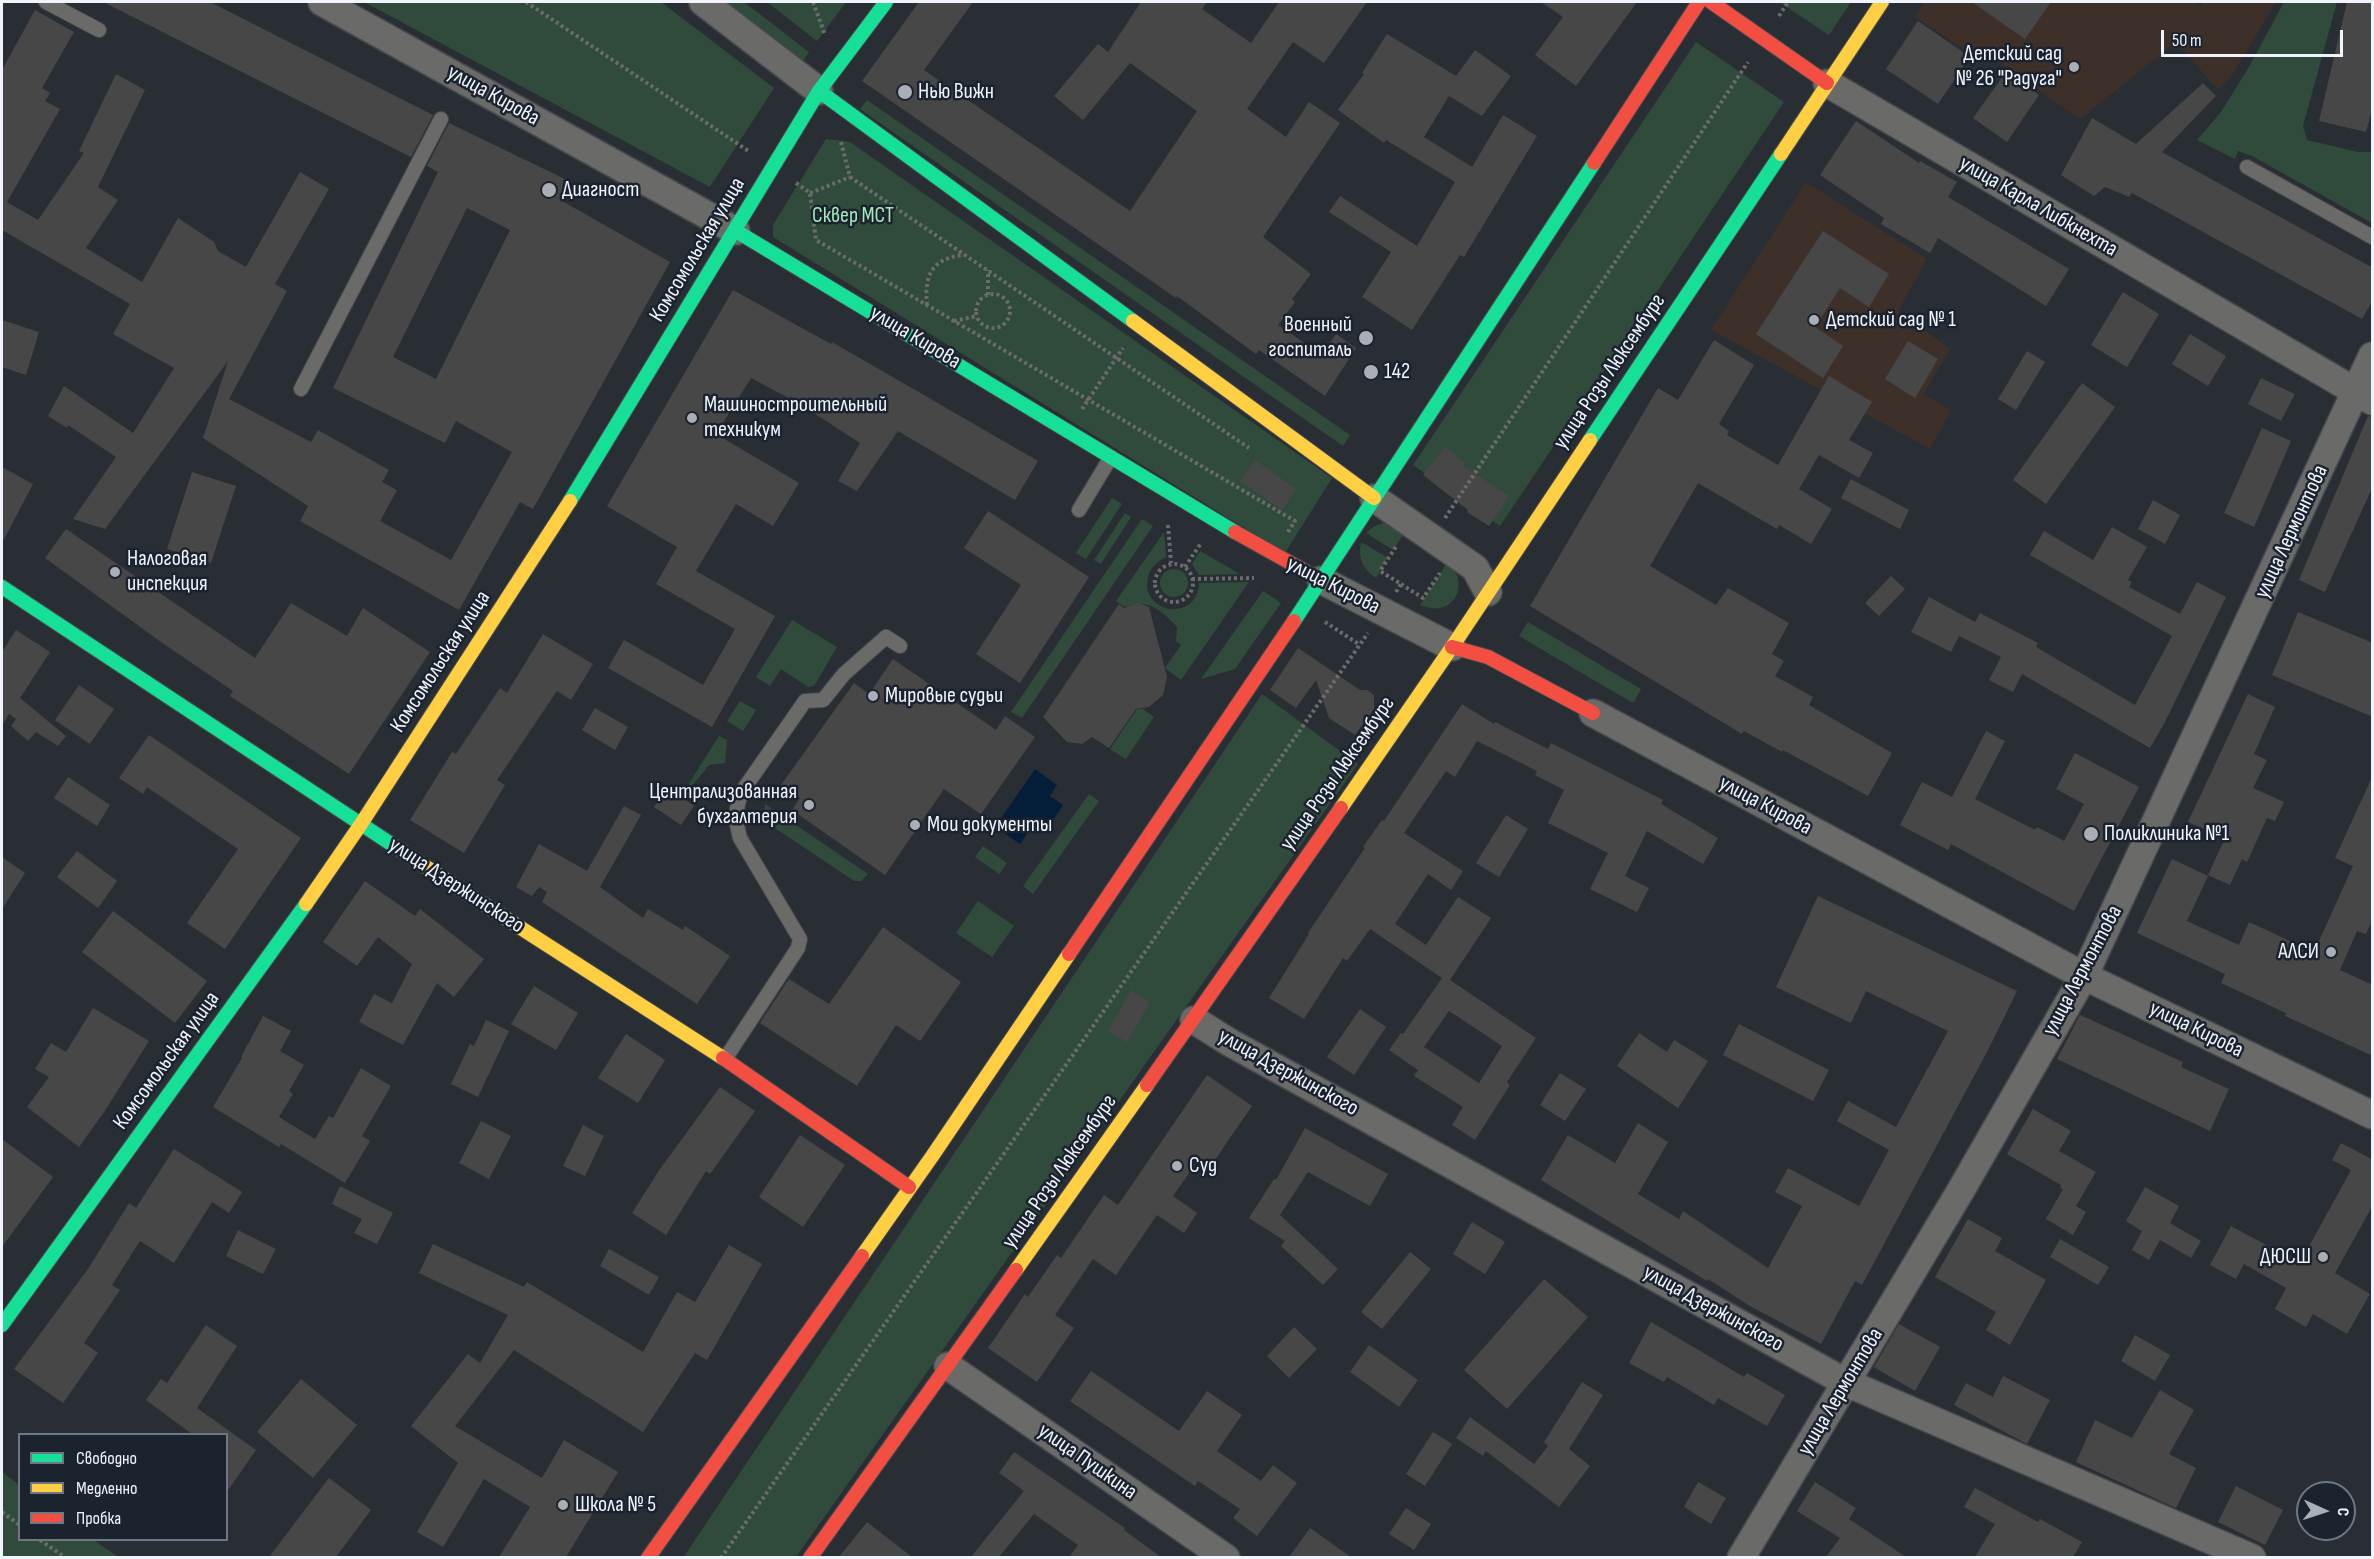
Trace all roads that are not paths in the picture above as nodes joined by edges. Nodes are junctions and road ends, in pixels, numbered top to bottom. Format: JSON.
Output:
{"nodes":[{"id":1,"x":46,"y":2,"type":"edge"},
{"id":2,"x":322,"y":2,"type":"edge"},
{"id":3,"x":703,"y":2,"type":"edge"},
{"id":4,"x":886,"y":2,"type":"edge"},
{"id":5,"x":1699,"y":2,"type":"edge"},
{"id":6,"x":1711,"y":2,"type":"edge"},
{"id":7,"x":1882,"y":2,"type":"edge"},
{"id":8,"x":99,"y":30,"type":"dead end"},
{"id":9,"x":1827,"y":83,"type":"junction"},
{"id":10,"x":819,"y":92,"type":"junction"},
{"id":11,"x":441,"y":119,"type":"dead end"},
{"id":12,"x":2247,"y":167,"type":"dead end"},
{"id":13,"x":736,"y":231,"type":"junction"},
{"id":14,"x":2373,"y":237,"type":"edge"},
{"id":15,"x":2373,"y":356,"type":"edge"},
{"id":16,"x":301,"y":389,"type":"dead end"},
{"id":17,"x":2364,"y":398,"type":"edge"},
{"id":18,"x":1112,"y":457,"type":"junction"},
{"id":19,"x":1374,"y":498,"type":"junction"},
{"id":20,"x":1079,"y":510,"type":"dead end"},
{"id":21,"x":1321,"y":580,"type":"junction"},
{"id":22,"x":2,"y":587,"type":"edge"},
{"id":23,"x":1488,"y":592,"type":"junction"},
{"id":24,"x":900,"y":646,"type":"dead end"},
{"id":25,"x":1452,"y":647,"type":"junction"},
{"id":26,"x":1593,"y":713,"type":"joint"},
{"id":27,"x":361,"y":824,"type":"junction"},
{"id":28,"x":2084,"y":976,"type":"junction"},
{"id":29,"x":1194,"y":1020,"type":"junction"},
{"id":30,"x":725,"y":1059,"type":"junction"},
{"id":31,"x":2373,"y":1115,"type":"edge"},
{"id":32,"x":909,"y":1186,"type":"junction"},
{"id":33,"x":2,"y":1325,"type":"edge"},
{"id":34,"x":948,"y":1366,"type":"junction"},
{"id":35,"x":1847,"y":1383,"type":"junction"},
{"id":36,"x":648,"y":1557,"type":"edge"},
{"id":37,"x":810,"y":1557,"type":"edge"},
{"id":38,"x":1226,"y":1557,"type":"edge"},
{"id":39,"x":1741,"y":1557,"type":"edge"},
{"id":40,"x":2252,"y":1557,"type":"edge"}],
"edges":[{"from":1,"to":8,"type":"lane"},
{"from":2,"to":13,"type":"street","name":"улица Кирова"},
{"from":3,"to":10,"type":"street"},
{"from":4,"to":10,"type":"main road","name":"Комсомольская улица"},
{"from":5,"to":19,"type":"main road"},
{"from":6,"to":9,"type":"main road","name":"улица Карла Либкнехта"},
{"from":7,"to":9,"type":"main road","name":"улица Розы Люксембург"},
{"from":9,"to":17,"type":"street","name":"улица Карла Либкнехта"},
{"from":9,"to":23,"type":"main road","name":"улица Розы Люксембург"},
{"from":10,"to":13,"type":"main road","name":"Комсомольская улица"},
{"from":10,"to":19,"type":"main road"},
{"from":11,"to":16,"type":"lane"},
{"from":12,"to":14,"type":"lane"},
{"from":13,"to":18,"type":"main road","name":"улица Кирова"},
{"from":13,"to":27,"type":"main road","name":"Комсомольская улица"},
{"from":15,"to":17,"type":"street","name":"улица Лермонтова"},
{"from":17,"to":28,"type":"street","name":"улица Лермонтова"},
{"from":18,"to":20,"type":"lane"},
{"from":18,"to":21,"type":"main road","name":"улица Кирова"},
{"from":19,"to":21,"type":"main road"},
{"from":19,"to":23,"type":"street"},
{"from":21,"to":25,"type":"street","name":"улица Кирова"},
{"from":21,"to":32,"type":"main road"},
{"from":22,"to":27,"type":"main road","name":"улица Дзержинского"},
{"from":23,"to":25,"type":"main road","name":"улица Розы Люксембург"},
{"from":24,"to":30,"type":"lane"},
{"from":25,"to":26,"type":"main road","name":"улица Кирова"},
{"from":25,"to":29,"type":"main road","name":"улица Розы Люксембург"},
{"from":26,"to":28,"type":"street","name":"улица Кирова"},
{"from":27,"to":30,"type":"main road","name":"улица Дзержинского"},
{"from":27,"to":33,"type":"main road","name":"Комсомольская улица"},
{"from":28,"to":31,"type":"street","name":"улица Кирова"},
{"from":28,"to":35,"type":"street","name":"улица Лермонтова"},
{"from":29,"to":34,"type":"main road","name":"улица Розы Люксембург"},
{"from":29,"to":35,"type":"street","name":"улица Дзержинского"},
{"from":30,"to":32,"type":"main road","name":"улица Дзержинского"},
{"from":32,"to":36,"type":"main road"},
{"from":34,"to":37,"type":"main road","name":"улица Розы Люксембург"},
{"from":34,"to":38,"type":"street","name":"улица Пушкина"},
{"from":35,"to":39,"type":"street","name":"улица Лермонтова"},
{"from":35,"to":40,"type":"street","name":"улица Дзержинского"}]}
